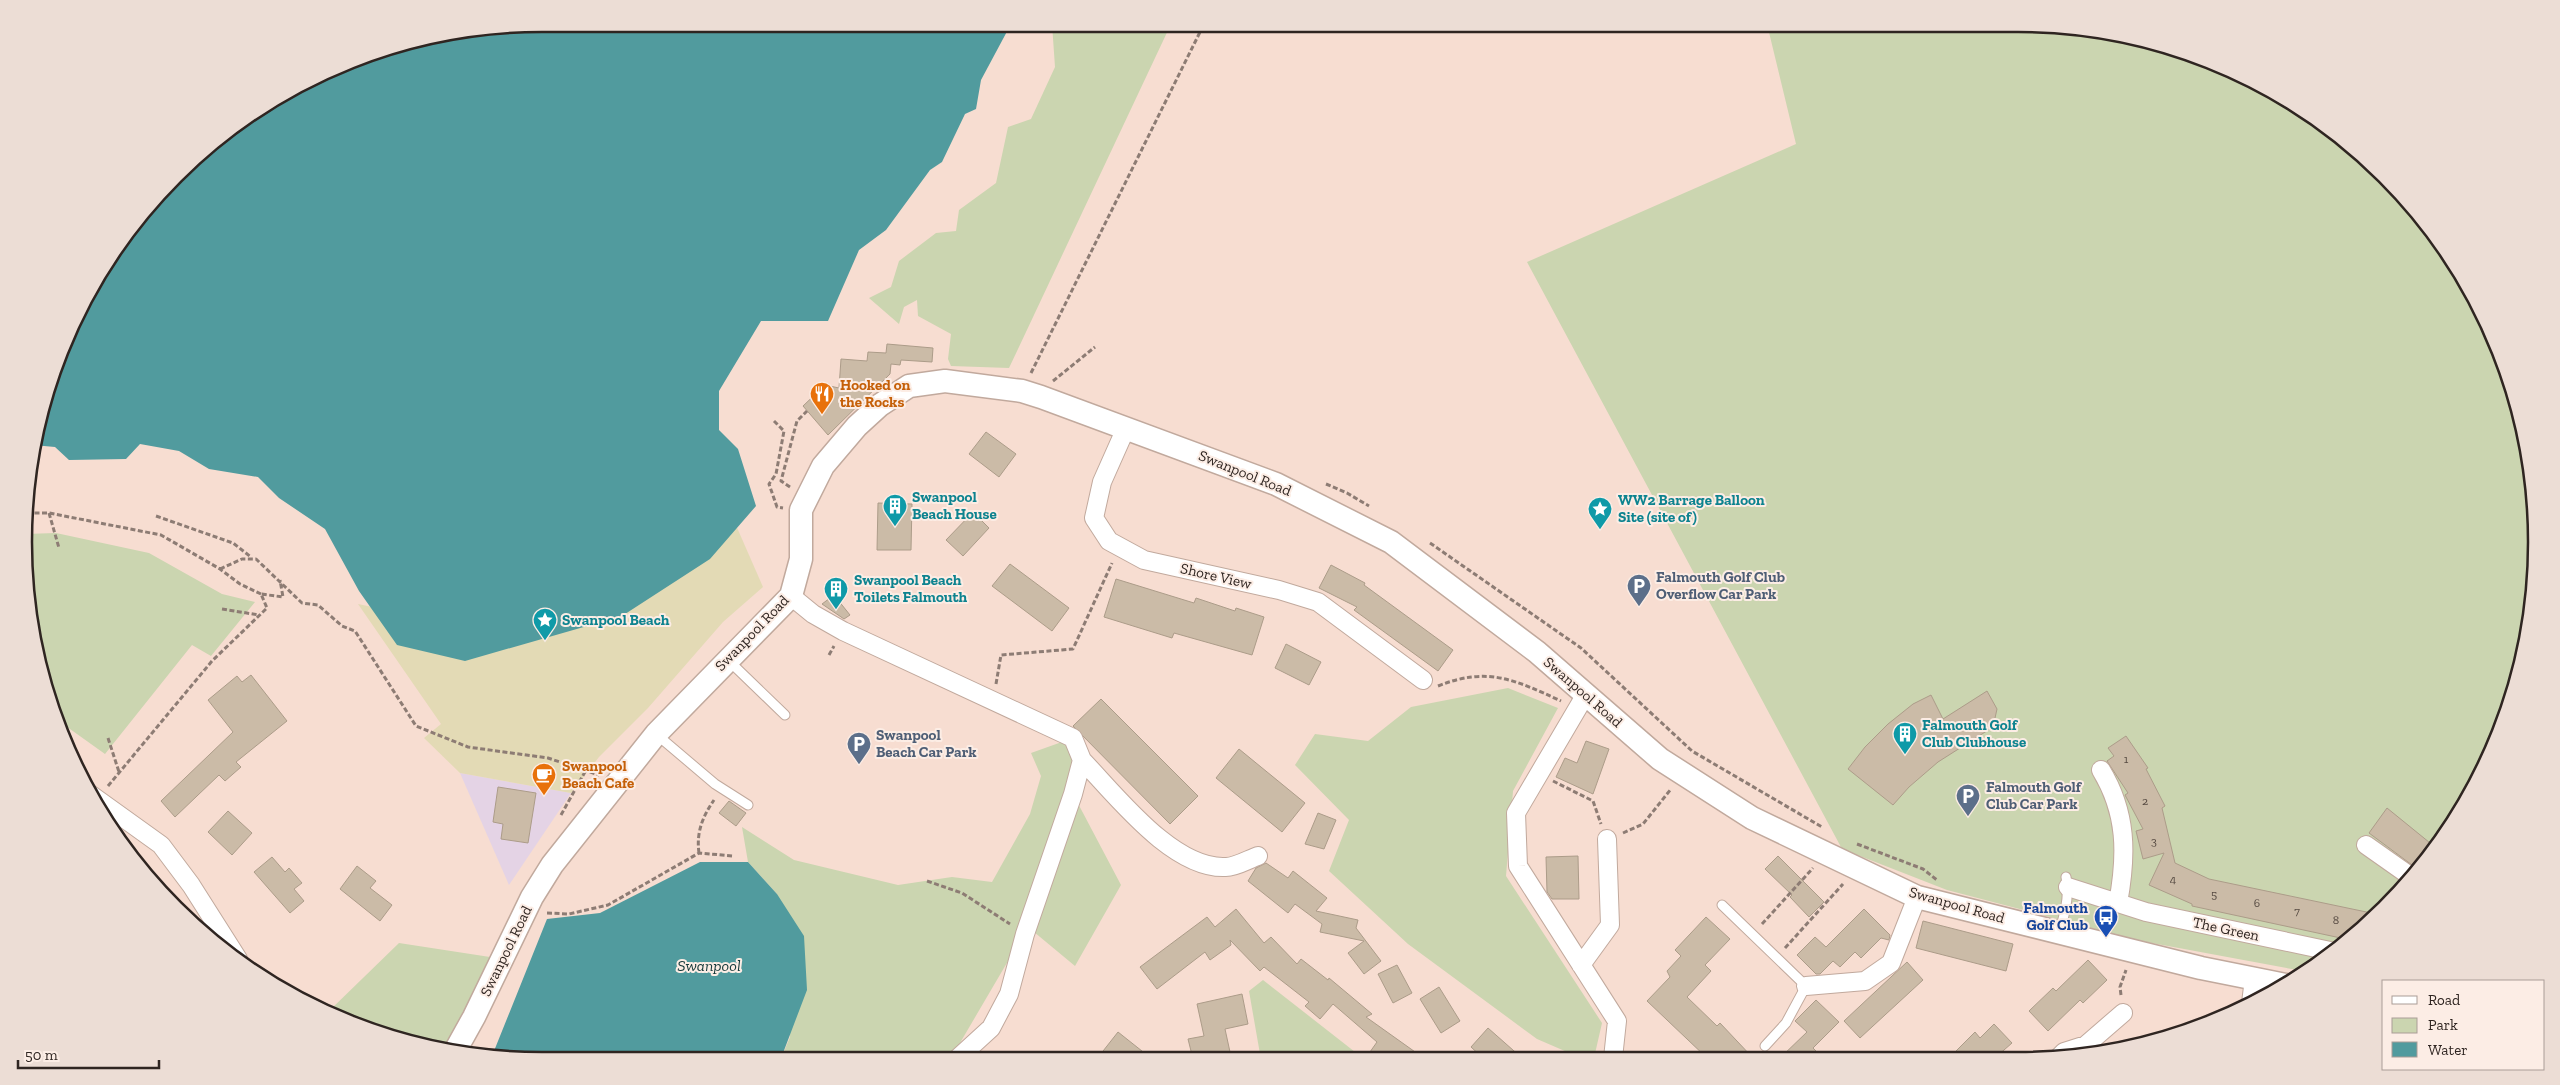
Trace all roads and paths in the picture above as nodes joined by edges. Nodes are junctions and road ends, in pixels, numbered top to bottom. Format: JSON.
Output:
{"nodes":[{"id":1,"x":1200,"y":32,"type":"edge"},
{"id":2,"x":1095,"y":347,"type":"dead end"},
{"id":3,"x":1035,"y":364,"type":"dead end"},
{"id":4,"x":1041,"y":397,"type":"junction"},
{"id":5,"x":807,"y":411,"type":"dead end"},
{"id":6,"x":774,"y":421,"type":"dead end"},
{"id":7,"x":1126,"y":428,"type":"junction"},
{"id":8,"x":772,"y":493,"type":"dead end"},
{"id":9,"x":806,"y":499,"type":"junction"},
{"id":10,"x":34,"y":513,"type":"edge"},
{"id":11,"x":49,"y":513,"type":"junction"},
{"id":12,"x":156,"y":516,"type":"dead end"},
{"id":13,"x":1120,"y":547,"type":"junction"},
{"id":14,"x":59,"y":548,"type":"dead end"},
{"id":15,"x":252,"y":557,"type":"junction"},
{"id":16,"x":220,"y":569,"type":"junction"},
{"id":17,"x":280,"y":579,"type":"junction"},
{"id":18,"x":261,"y":594,"type":"junction"},
{"id":19,"x":791,"y":596,"type":"junction"},
{"id":20,"x":222,"y":609,"type":"dead end"},
{"id":21,"x":260,"y":615,"type":"junction"},
{"id":22,"x":728,"y":660,"type":"junction"},
{"id":23,"x":1423,"y":680,"type":"dead end"},
{"id":24,"x":1440,"y":686,"type":"dead end"},
{"id":25,"x":993,"y":701,"type":"junction"},
{"id":26,"x":1581,"y":702,"type":"junction"},
{"id":27,"x":785,"y":716,"type":"dead end"},
{"id":28,"x":656,"y":734,"type":"junction"},
{"id":29,"x":108,"y":738,"type":"dead end"},
{"id":30,"x":1082,"y":760,"type":"junction"},
{"id":31,"x":2101,"y":770,"type":"dead end"},
{"id":32,"x":119,"y":773,"type":"junction"},
{"id":33,"x":1540,"y":773,"type":"junction"},
{"id":34,"x":1679,"y":787,"type":"dead end"},
{"id":35,"x":715,"y":798,"type":"dead end"},
{"id":36,"x":101,"y":799,"type":"edge"},
{"id":37,"x":748,"y":805,"type":"dead end"},
{"id":38,"x":107,"y":807,"type":"edge"},
{"id":39,"x":561,"y":815,"type":"dead end"},
{"id":40,"x":1608,"y":840,"type":"junction"},
{"id":41,"x":2366,"y":845,"type":"dead end"},
{"id":42,"x":699,"y":853,"type":"junction"},
{"id":43,"x":733,"y":856,"type":"dead end"},
{"id":44,"x":1258,"y":856,"type":"dead end"},
{"id":45,"x":1818,"y":862,"type":"dead end"},
{"id":46,"x":2406,"y":873,"type":"edge"},
{"id":47,"x":1849,"y":878,"type":"dead end"},
{"id":48,"x":927,"y":881,"type":"dead end"},
{"id":49,"x":2067,"y":882,"type":"joint"},
{"id":50,"x":1917,"y":897,"type":"junction"},
{"id":51,"x":2118,"y":903,"type":"junction"},
{"id":52,"x":1722,"y":905,"type":"dead end"},
{"id":53,"x":527,"y":908,"type":"junction"},
{"id":54,"x":2058,"y":933,"type":"junction"},
{"id":55,"x":1026,"y":934,"type":"junction"},
{"id":56,"x":1753,"y":934,"type":"junction"},
{"id":57,"x":229,"y":944,"type":"edge"},
{"id":58,"x":2324,"y":950,"type":"edge"},
{"id":59,"x":1776,"y":957,"type":"junction"},
{"id":60,"x":2128,"y":964,"type":"dead end"},
{"id":61,"x":1581,"y":965,"type":"junction"},
{"id":62,"x":2254,"y":979,"type":"junction"},
{"id":63,"x":2275,"y":982,"type":"edge"},
{"id":64,"x":1806,"y":986,"type":"junction"},
{"id":65,"x":2252,"y":995,"type":"edge"},
{"id":66,"x":2123,"y":1013,"type":"joint"},
{"id":67,"x":458,"y":1045,"type":"edge"},
{"id":68,"x":1766,"y":1046,"type":"dead end"},
{"id":69,"x":2072,"y":1049,"type":"edge"},
{"id":70,"x":965,"y":1052,"type":"edge"},
{"id":71,"x":1614,"y":1052,"type":"edge"}],
"edges":[{"from":1,"to":3,"type":"path"},
{"from":2,"to":4,"type":"path"},
{"from":4,"to":7,"type":"street","name":"Swanpool Road"},
{"from":4,"to":9,"type":"street","name":"Swanpool Road"},
{"from":5,"to":9,"type":"path"},
{"from":6,"to":8,"type":"path"},
{"from":7,"to":13,"type":"street","name":"Shore View"},
{"from":7,"to":26,"type":"street","name":"Swanpool Road"},
{"from":9,"to":19,"type":"street","name":"Swanpool Road"},
{"from":10,"to":11,"type":"path"},
{"from":11,"to":14,"type":"path"},
{"from":11,"to":16,"type":"path"},
{"from":12,"to":15,"type":"path"},
{"from":13,"to":23,"type":"street","name":"Shore View"},
{"from":13,"to":25,"type":"path"},
{"from":15,"to":16,"type":"path"},
{"from":15,"to":17,"type":"path"},
{"from":16,"to":18,"type":"path"},
{"from":17,"to":18,"type":"path"},
{"from":17,"to":39,"type":"path"},
{"from":18,"to":21,"type":"path"},
{"from":19,"to":22,"type":"street","name":"Swanpool Road"},
{"from":19,"to":25,"type":"street"},
{"from":20,"to":21,"type":"path"},
{"from":21,"to":32,"type":"path"},
{"from":22,"to":27,"type":"lane"},
{"from":22,"to":28,"type":"street","name":"Swanpool Road"},
{"from":24,"to":26,"type":"path"},
{"from":25,"to":30,"type":"street"},
{"from":26,"to":33,"type":"street"},
{"from":26,"to":50,"type":"street","name":"Swanpool Road"},
{"from":28,"to":37,"type":"lane"},
{"from":28,"to":53,"type":"street","name":"Swanpool Road"},
{"from":29,"to":32,"type":"path"},
{"from":30,"to":44,"type":"street"},
{"from":30,"to":55,"type":"street"},
{"from":31,"to":51,"type":"street"},
{"from":32,"to":36,"type":"path"},
{"from":33,"to":40,"type":"path"},
{"from":33,"to":61,"type":"street"},
{"from":34,"to":40,"type":"path"},
{"from":35,"to":42,"type":"path"},
{"from":38,"to":57,"type":"street"},
{"from":40,"to":61,"type":"street"},
{"from":41,"to":46,"type":"street"},
{"from":42,"to":43,"type":"path"},
{"from":42,"to":53,"type":"path"},
{"from":45,"to":56,"type":"path"},
{"from":47,"to":59,"type":"path"},
{"from":48,"to":55,"type":"path"},
{"from":49,"to":51,"type":"street","name":"The Green"},
{"from":49,"to":54,"type":"lane"},
{"from":50,"to":54,"type":"street","name":"Swanpool Road"},
{"from":50,"to":64,"type":"street"},
{"from":51,"to":58,"type":"street","name":"The Green"},
{"from":52,"to":56,"type":"lane"},
{"from":53,"to":67,"type":"street","name":"Swanpool Road"},
{"from":54,"to":62,"type":"street","name":"Swanpool Road"},
{"from":55,"to":70,"type":"street"},
{"from":56,"to":59,"type":"lane"},
{"from":59,"to":64,"type":"lane"},
{"from":60,"to":66,"type":"path"},
{"from":61,"to":71,"type":"street"},
{"from":62,"to":63,"type":"street","name":"Swanpool Road"},
{"from":62,"to":65,"type":"street"},
{"from":64,"to":68,"type":"lane"},
{"from":66,"to":69,"type":"street"}]}
